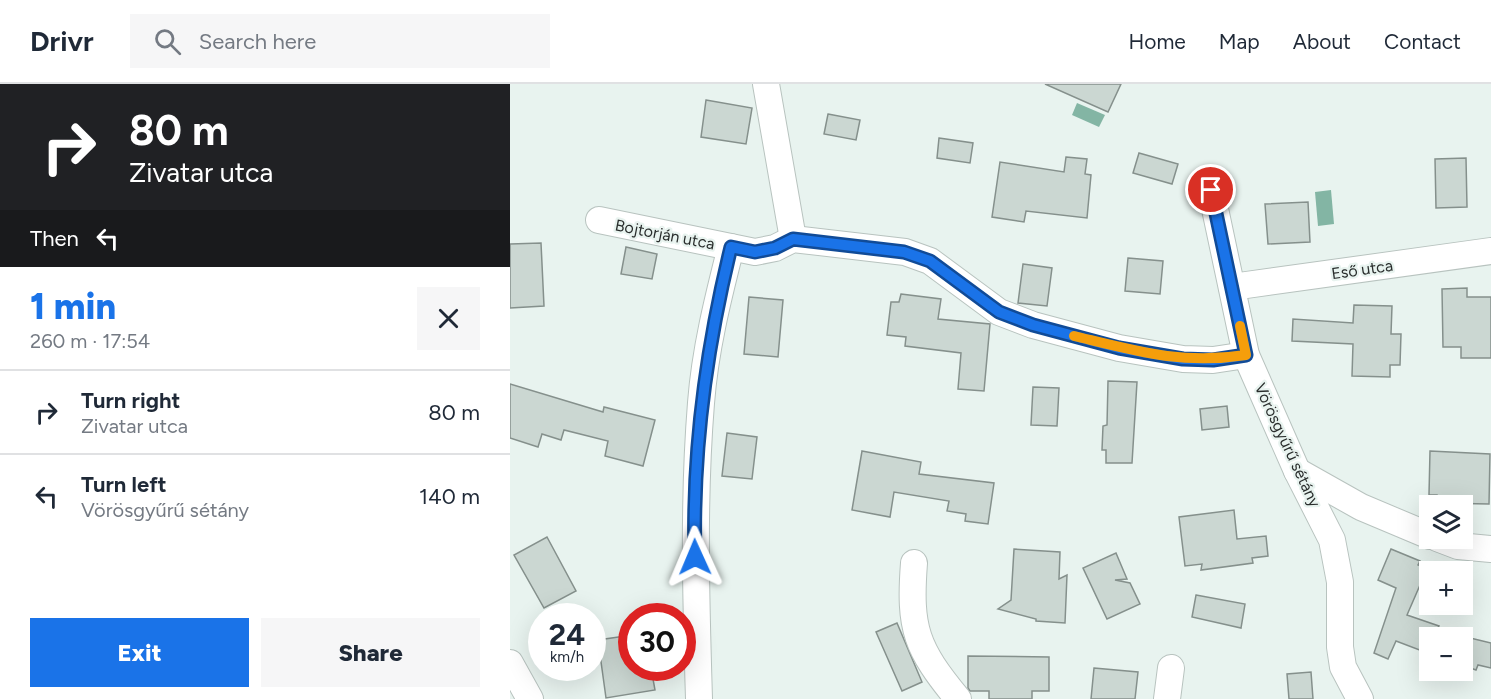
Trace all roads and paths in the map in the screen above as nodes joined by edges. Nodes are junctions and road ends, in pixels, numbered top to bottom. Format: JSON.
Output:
{"nodes":[{"id":1,"x":766,"y":84,"type":"edge"},
{"id":2,"x":1211,"y":190,"type":"dead end"},
{"id":3,"x":599,"y":220,"type":"dead end"},
{"id":4,"x":793,"y":239,"type":"junction"},
{"id":5,"x":731,"y":247,"type":"junction"},
{"id":6,"x":1491,"y":251,"type":"edge"},
{"id":7,"x":1232,"y":287,"type":"junction"},
{"id":8,"x":1246,"y":355,"type":"junction"},
{"id":9,"x":1297,"y":471,"type":"junction"},
{"id":10,"x":1419,"y":531,"type":"edge"},
{"id":11,"x":1473,"y":547,"type":"edge"},
{"id":12,"x":1491,"y":549,"type":"edge"},
{"id":13,"x":914,"y":563,"type":"dead end"},
{"id":14,"x":510,"y":663,"type":"edge"},
{"id":15,"x":1171,"y":668,"type":"dead end"},
{"id":16,"x":530,"y":699,"type":"edge"},
{"id":17,"x":699,"y":699,"type":"edge"},
{"id":18,"x":958,"y":699,"type":"edge"},
{"id":19,"x":1167,"y":699,"type":"edge"},
{"id":20,"x":1360,"y":699,"type":"edge"}],
"edges":[{"from":1,"to":4,"type":"street"},
{"from":2,"to":7,"type":"street","name":"Vörösgyűrű sétány"},
{"from":3,"to":5,"type":"street","name":"Bojtorján utca"},
{"from":4,"to":5,"type":"street","name":"Bojtorján utca"},
{"from":4,"to":8,"type":"street"},
{"from":5,"to":17,"type":"street"},
{"from":6,"to":7,"type":"street","name":"Eső utca"},
{"from":7,"to":8,"type":"street","name":"Vörösgyűrű sétány"},
{"from":8,"to":9,"type":"street","name":"Vörösgyűrű sétány"},
{"from":9,"to":10,"type":"street"},
{"from":9,"to":20,"type":"street","name":"Vörösgyűrű sétány"},
{"from":11,"to":12,"type":"street"},
{"from":13,"to":18,"type":"street"},
{"from":14,"to":16,"type":"street"},
{"from":15,"to":19,"type":"street"}]}
